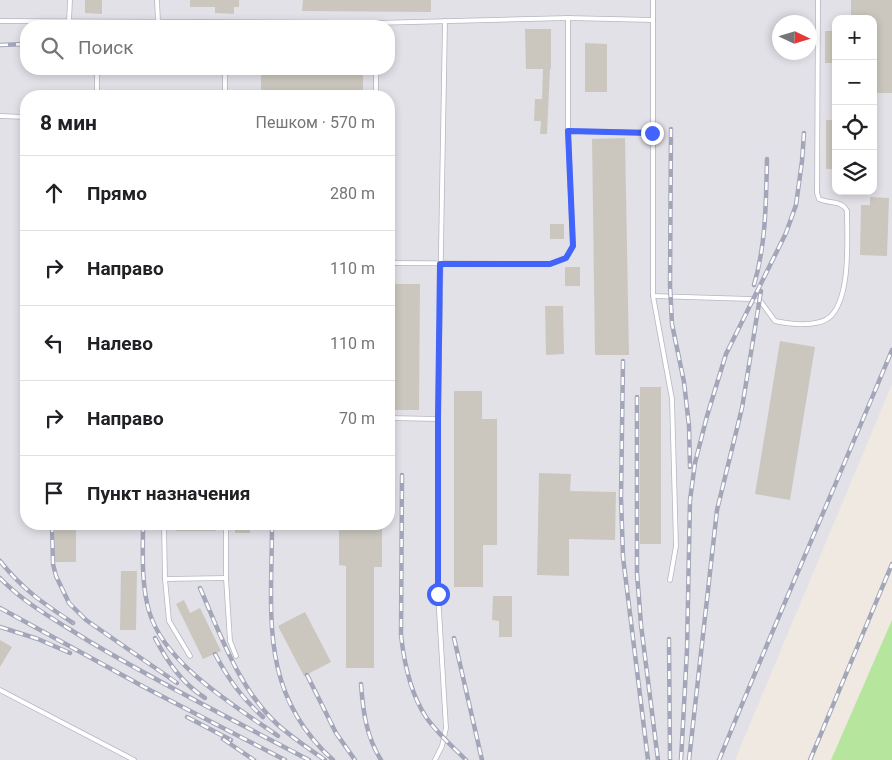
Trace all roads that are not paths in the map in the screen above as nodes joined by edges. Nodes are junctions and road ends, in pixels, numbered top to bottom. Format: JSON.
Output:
{"nodes":[{"id":1,"x":70,"y":0,"type":"edge"},
{"id":2,"x":158,"y":0,"type":"edge"},
{"id":3,"x":653,"y":0,"type":"edge"},
{"id":4,"x":818,"y":0,"type":"edge"},
{"id":5,"x":568,"y":18,"type":"junction"},
{"id":6,"x":69,"y":20,"type":"edge"},
{"id":7,"x":158,"y":20,"type":"edge"},
{"id":8,"x":653,"y":20,"type":"junction"},
{"id":9,"x":0,"y":21,"type":"edge"},
{"id":10,"x":20,"y":21,"type":"edge"},
{"id":11,"x":445,"y":21,"type":"junction"},
{"id":12,"x":395,"y":23,"type":"edge"},
{"id":13,"x":97,"y":75,"type":"edge"},
{"id":14,"x":225,"y":75,"type":"edge"},
{"id":15,"x":376,"y":75,"type":"edge"},
{"id":16,"x":97,"y":90,"type":"edge"},
{"id":17,"x":225,"y":90,"type":"edge"},
{"id":18,"x":376,"y":90,"type":"edge"},
{"id":19,"x":0,"y":116,"type":"edge"},
{"id":20,"x":20,"y":117,"type":"edge"},
{"id":21,"x":568,"y":131,"type":"junction"},
{"id":22,"x":652,"y":133,"type":"junction"},
{"id":23,"x":395,"y":263,"type":"edge"},
{"id":24,"x":440,"y":264,"type":"junction"},
{"id":25,"x":653,"y":296,"type":"junction"},
{"id":26,"x":395,"y":418,"type":"edge"},
{"id":27,"x":438,"y":419,"type":"junction"},
{"id":28,"x":164,"y":530,"type":"edge"},
{"id":29,"x":226,"y":530,"type":"edge"},
{"id":30,"x":165,"y":578,"type":"junction"},
{"id":31,"x":226,"y":578,"type":"junction"},
{"id":32,"x":670,"y":580,"type":"dead end"},
{"id":33,"x":190,"y":656,"type":"dead end"},
{"id":34,"x":236,"y":656,"type":"dead end"},
{"id":35,"x":0,"y":690,"type":"edge"},
{"id":36,"x":134,"y":760,"type":"edge"},
{"id":37,"x":435,"y":760,"type":"edge"}],
"edges":[{"from":1,"to":6,"type":"lane"},
{"from":2,"to":7,"type":"lane"},
{"from":3,"to":8,"type":"lane"},
{"from":4,"to":25,"type":"lane"},
{"from":5,"to":8,"type":"lane"},
{"from":5,"to":11,"type":"lane"},
{"from":5,"to":21,"type":"lane"},
{"from":8,"to":22,"type":"lane"},
{"from":9,"to":10,"type":"lane"},
{"from":11,"to":12,"type":"lane"},
{"from":11,"to":24,"type":"lane"},
{"from":13,"to":16,"type":"lane"},
{"from":14,"to":17,"type":"lane"},
{"from":15,"to":18,"type":"lane"},
{"from":19,"to":20,"type":"lane"},
{"from":21,"to":22,"type":"lane"},
{"from":21,"to":24,"type":"lane"},
{"from":22,"to":25,"type":"lane"},
{"from":23,"to":24,"type":"lane"},
{"from":24,"to":27,"type":"lane"},
{"from":25,"to":32,"type":"lane"},
{"from":26,"to":27,"type":"lane"},
{"from":27,"to":37,"type":"lane"},
{"from":28,"to":30,"type":"lane"},
{"from":29,"to":31,"type":"lane"},
{"from":30,"to":31,"type":"lane"},
{"from":30,"to":33,"type":"lane"},
{"from":31,"to":34,"type":"lane"},
{"from":35,"to":36,"type":"lane"}]}
